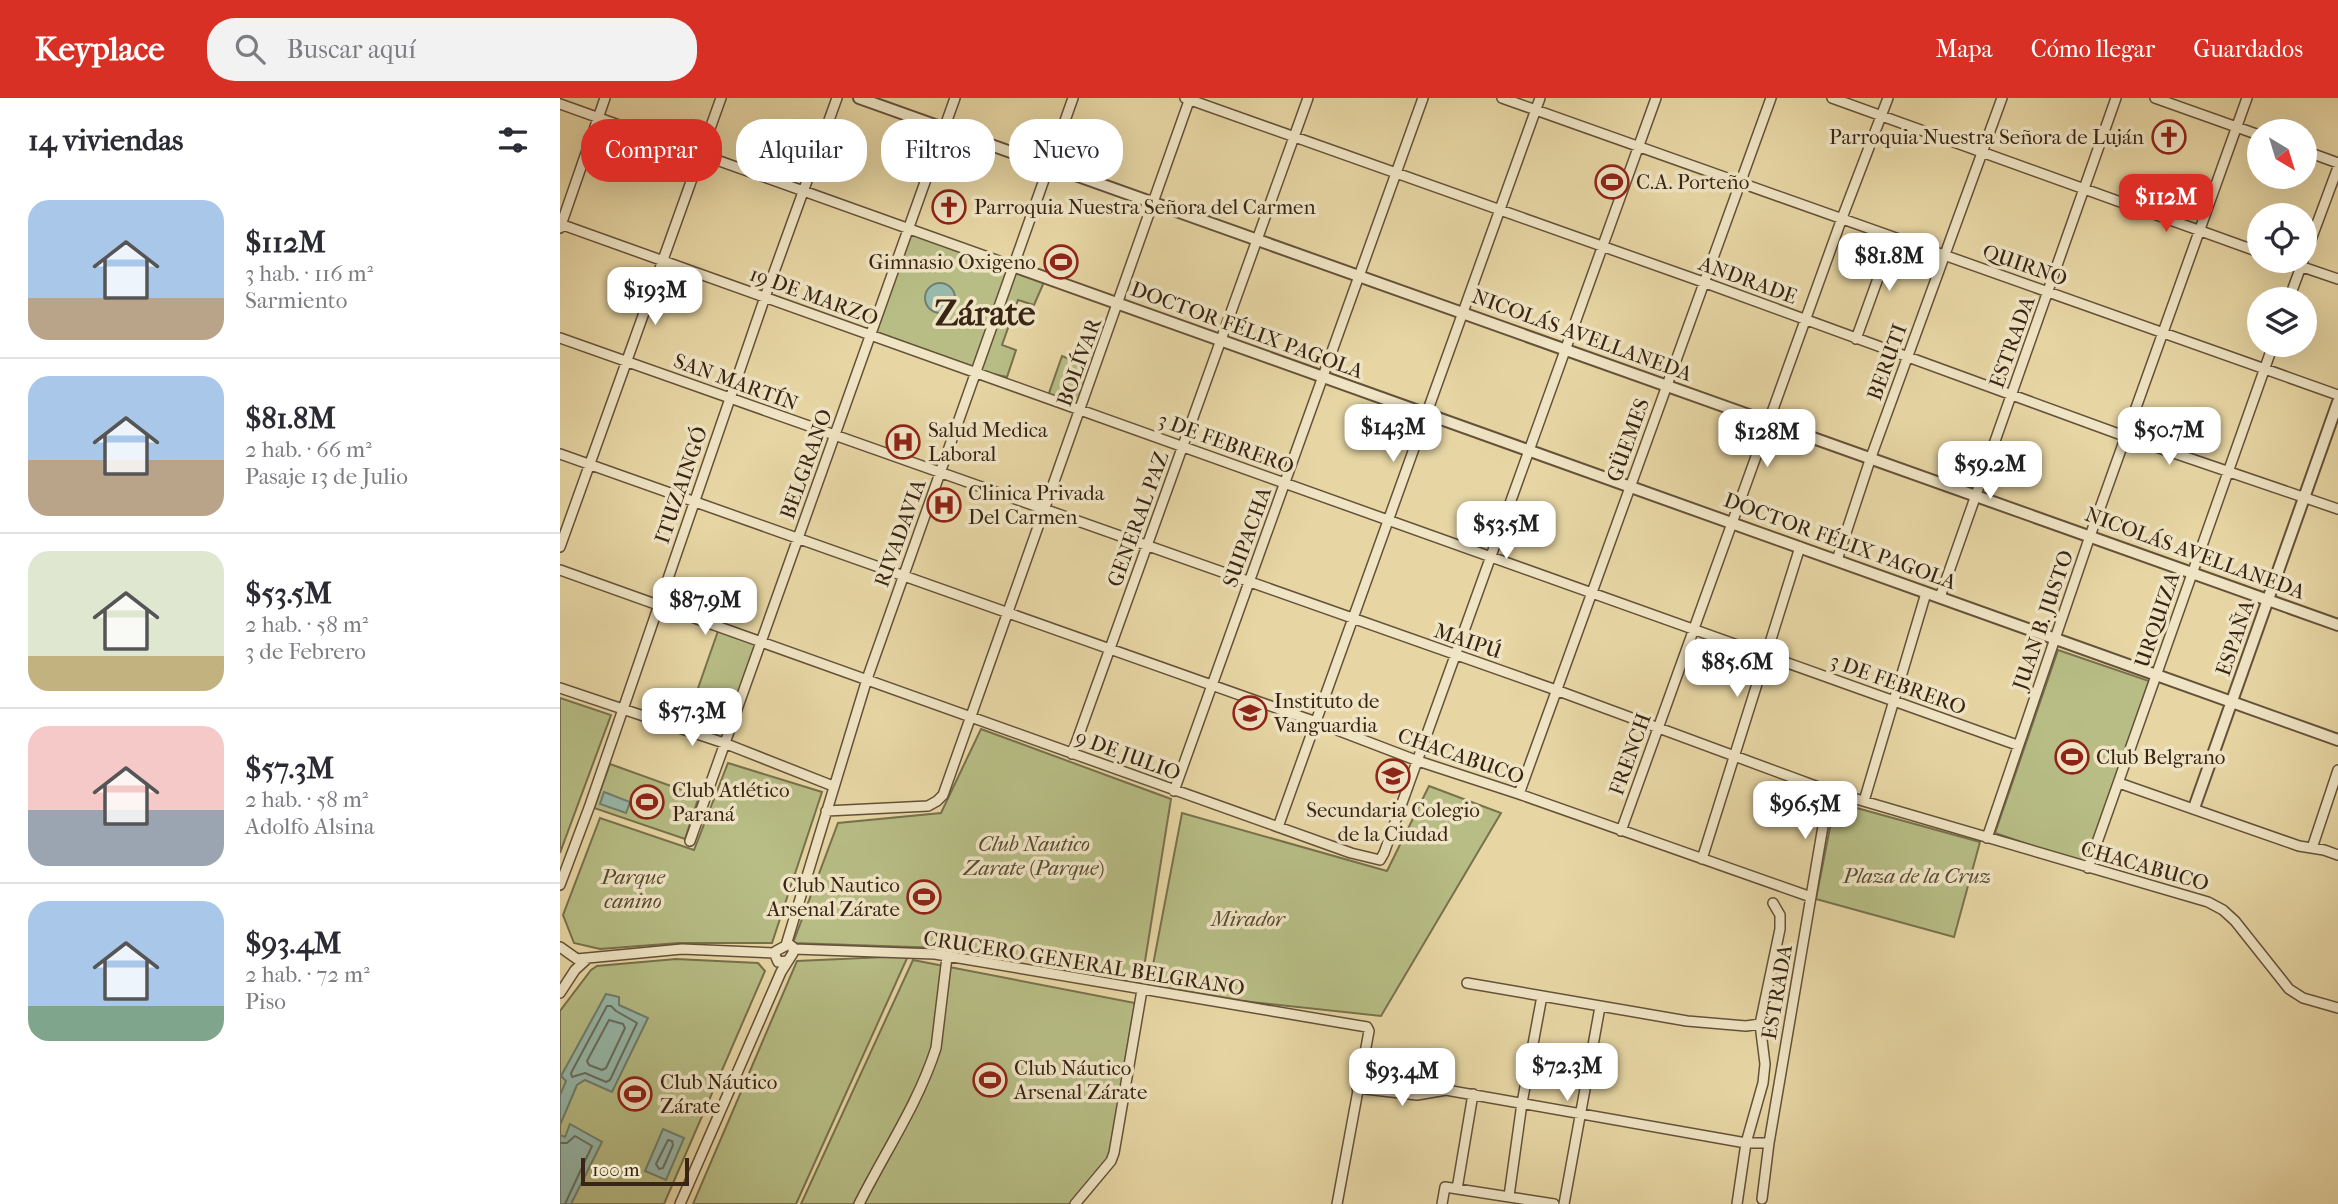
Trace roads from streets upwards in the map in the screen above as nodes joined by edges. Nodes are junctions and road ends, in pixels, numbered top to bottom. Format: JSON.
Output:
{"nodes":[{"id":1,"x":605,"y":98,"type":"edge"},
{"id":2,"x":721,"y":98,"type":"edge"},
{"id":3,"x":837,"y":98,"type":"edge"},
{"id":4,"x":859,"y":98,"type":"edge"},
{"id":5,"x":955,"y":98,"type":"edge"},
{"id":6,"x":1073,"y":98,"type":"edge"},
{"id":7,"x":1308,"y":98,"type":"edge"},
{"id":8,"x":1423,"y":98,"type":"edge"},
{"id":9,"x":1502,"y":98,"type":"edge"},
{"id":10,"x":1540,"y":98,"type":"edge"},
{"id":11,"x":1656,"y":98,"type":"edge"},
{"id":12,"x":1771,"y":98,"type":"edge"},
{"id":13,"x":1832,"y":98,"type":"edge"},
{"id":14,"x":1888,"y":98,"type":"edge"},
{"id":15,"x":2002,"y":98,"type":"edge"},
{"id":16,"x":2116,"y":98,"type":"edge"},
{"id":17,"x":2155,"y":98,"type":"edge"},
{"id":18,"x":2247,"y":98,"type":"edge"},
{"id":19,"x":1188,"y":99,"type":"edge"},
{"id":20,"x":560,"y":104,"type":"edge"},
{"id":21,"x":1535,"y":111,"type":"junction"},
{"id":22,"x":1882,"y":116,"type":"junction"},
{"id":23,"x":597,"y":118,"type":"junction"},
{"id":24,"x":600,"y":119,"type":"edge"},
{"id":25,"x":714,"y":119,"type":"edge"},
{"id":26,"x":918,"y":119,"type":"edge"},
{"id":27,"x":947,"y":119,"type":"edge"},
{"id":28,"x":1066,"y":119,"type":"edge"},
{"id":29,"x":2237,"y":127,"type":"junction"},
{"id":30,"x":2247,"y":131,"type":"edge"},
{"id":31,"x":1294,"y":136,"type":"junction"},
{"id":32,"x":1639,"y":146,"type":"junction"},
{"id":33,"x":1983,"y":153,"type":"junction"},
{"id":34,"x":2317,"y":156,"type":"edge"},
{"id":35,"x":722,"y":161,"type":"edge"},
{"id":36,"x":2338,"y":165,"type":"edge"},
{"id":37,"x":1396,"y":173,"type":"junction"},
{"id":38,"x":691,"y":182,"type":"edge"},
{"id":39,"x":924,"y":182,"type":"edge"},
{"id":40,"x":1043,"y":182,"type":"edge"},
{"id":41,"x":1094,"y":182,"type":"edge"},
{"id":42,"x":1739,"y":183,"type":"junction"},
{"id":43,"x":2084,"y":188,"type":"junction"},
{"id":44,"x":804,"y":190,"type":"junction"},
{"id":45,"x":1154,"y":203,"type":"junction"},
{"id":46,"x":1500,"y":210,"type":"junction"},
{"id":47,"x":1842,"y":218,"type":"junction"},
{"id":48,"x":2317,"y":223,"type":"edge"},
{"id":49,"x":560,"y":225,"type":"edge"},
{"id":50,"x":907,"y":228,"type":"junction"},
{"id":51,"x":2200,"y":230,"type":"junction"},
{"id":52,"x":1893,"y":237,"type":"junction"},
{"id":53,"x":1257,"y":239,"type":"junction"},
{"id":54,"x":1603,"y":247,"type":"junction"},
{"id":55,"x":2247,"y":248,"type":"edge"},
{"id":56,"x":1945,"y":256,"type":"junction"},
{"id":57,"x":663,"y":260,"type":"junction"},
{"id":58,"x":1013,"y":266,"type":"junction"},
{"id":59,"x":2317,"y":270,"type":"edge"},
{"id":60,"x":1360,"y":276,"type":"junction"},
{"id":61,"x":2338,"y":279,"type":"edge"},
{"id":62,"x":1703,"y":282,"type":"junction"},
{"id":63,"x":2048,"y":292,"type":"junction"},
{"id":64,"x":765,"y":297,"type":"junction"},
{"id":65,"x":1118,"y":305,"type":"junction"},
{"id":66,"x":1463,"y":313,"type":"junction"},
{"id":67,"x":1805,"y":320,"type":"junction"},
{"id":68,"x":2163,"y":333,"type":"junction"},
{"id":69,"x":871,"y":335,"type":"junction"},
{"id":70,"x":560,"y":338,"type":"edge"},
{"id":71,"x":1856,"y":339,"type":"junction"},
{"id":72,"x":1220,"y":341,"type":"junction"},
{"id":73,"x":1566,"y":350,"type":"junction"},
{"id":74,"x":2269,"y":357,"type":"edge"},
{"id":75,"x":1908,"y":358,"type":"junction"},
{"id":76,"x":627,"y":361,"type":"junction"},
{"id":77,"x":2265,"y":370,"type":"junction"},
{"id":78,"x":977,"y":372,"type":"junction"},
{"id":79,"x":1323,"y":377,"type":"junction"},
{"id":80,"x":1666,"y":385,"type":"junction"},
{"id":81,"x":2011,"y":395,"type":"junction"},
{"id":82,"x":2338,"y":395,"type":"edge"},
{"id":83,"x":730,"y":398,"type":"junction"},
{"id":84,"x":2338,"y":402,"type":"edge"},
{"id":85,"x":1081,"y":409,"type":"junction"},
{"id":86,"x":1426,"y":414,"type":"junction"},
{"id":87,"x":1768,"y":421,"type":"junction"},
{"id":88,"x":835,"y":435,"type":"junction"},
{"id":89,"x":2127,"y":437,"type":"junction"},
{"id":90,"x":1183,"y":446,"type":"junction"},
{"id":91,"x":1530,"y":450,"type":"junction"},
{"id":92,"x":560,"y":454,"type":"edge"},
{"id":93,"x":1871,"y":457,"type":"junction"},
{"id":94,"x":588,"y":464,"type":"junction"},
{"id":95,"x":2229,"y":471,"type":"junction"},
{"id":96,"x":940,"y":473,"type":"junction"},
{"id":97,"x":1286,"y":483,"type":"junction"},
{"id":98,"x":1630,"y":486,"type":"junction"},
{"id":99,"x":1976,"y":496,"type":"junction"},
{"id":100,"x":2305,"y":497,"type":"junction"},
{"id":101,"x":694,"y":502,"type":"junction"},
{"id":102,"x":2338,"y":509,"type":"edge"},
{"id":103,"x":1045,"y":510,"type":"junction"},
{"id":104,"x":1388,"y":520,"type":"junction"},
{"id":105,"x":1733,"y":522,"type":"junction"},
{"id":106,"x":2090,"y":536,"type":"junction"},
{"id":107,"x":798,"y":539,"type":"junction"},
{"id":108,"x":560,"y":547,"type":"edge"},
{"id":109,"x":1146,"y":547,"type":"junction"},
{"id":110,"x":1800,"y":547,"type":"junction"},
{"id":111,"x":1491,"y":556,"type":"junction"},
{"id":112,"x":1837,"y":560,"type":"junction"},
{"id":113,"x":560,"y":569,"type":"edge"},
{"id":114,"x":2192,"y":572,"type":"junction"},
{"id":115,"x":903,"y":577,"type":"junction"},
{"id":116,"x":1249,"y":582,"type":"junction"},
{"id":117,"x":1591,"y":592,"type":"junction"},
{"id":118,"x":1927,"y":593,"type":"junction"},
{"id":119,"x":1940,"y":597,"type":"junction"},
{"id":120,"x":2268,"y":599,"type":"junction"},
{"id":121,"x":658,"y":605,"type":"junction"},
{"id":122,"x":1008,"y":612,"type":"junction"},
{"id":123,"x":1353,"y":619,"type":"junction"},
{"id":124,"x":2338,"y":625,"type":"edge"},
{"id":125,"x":1693,"y":629,"type":"junction"},
{"id":126,"x":2056,"y":639,"type":"junction"},
{"id":127,"x":761,"y":641,"type":"junction"},
{"id":128,"x":1109,"y":650,"type":"junction"},
{"id":129,"x":1765,"y":655,"type":"junction"},
{"id":130,"x":1455,"y":656,"type":"junction"},
{"id":131,"x":2157,"y":675,"type":"junction"},
{"id":132,"x":866,"y":679,"type":"junction"},
{"id":133,"x":1212,"y":687,"type":"junction"},
{"id":134,"x":560,"y":688,"type":"edge"},
{"id":135,"x":1556,"y":690,"type":"junction"},
{"id":136,"x":1895,"y":701,"type":"junction"},
{"id":137,"x":2233,"y":702,"type":"junction"},
{"id":138,"x":622,"y":709,"type":"junction"},
{"id":139,"x":970,"y":717,"type":"junction"},
{"id":140,"x":1316,"y":722,"type":"junction"},
{"id":141,"x":1658,"y":727,"type":"junction"},
{"id":142,"x":2338,"y":740,"type":"edge"},
{"id":143,"x":724,"y":743,"type":"junction"},
{"id":144,"x":2017,"y":745,"type":"junction"},
{"id":145,"x":1072,"y":754,"type":"junction"},
{"id":146,"x":1735,"y":757,"type":"junction"},
{"id":147,"x":1418,"y":761,"type":"junction"},
{"id":148,"x":2338,"y":771,"type":"edge"},
{"id":149,"x":2119,"y":782,"type":"junction"},
{"id":150,"x":833,"y":786,"type":"junction"},
{"id":151,"x":1174,"y":791,"type":"junction"},
{"id":152,"x":1829,"y":791,"type":"junction"},
{"id":153,"x":1519,"y":794,"type":"junction"},
{"id":154,"x":2334,"y":797,"type":"edge"},
{"id":155,"x":1864,"y":801,"type":"junction"},
{"id":156,"x":2194,"y":808,"type":"junction"},
{"id":157,"x":826,"y":811,"type":"junction"},
{"id":158,"x":1278,"y":827,"type":"junction"},
{"id":159,"x":1621,"y":831,"type":"junction"},
{"id":160,"x":1987,"y":838,"type":"junction"},
{"id":161,"x":690,"y":841,"type":"dead end"},
{"id":162,"x":2312,"y":848,"type":"junction"},
{"id":163,"x":2338,"y":855,"type":"edge"},
{"id":164,"x":1702,"y":859,"type":"junction"},
{"id":165,"x":2088,"y":868,"type":"junction"},
{"id":166,"x":560,"y":885,"type":"edge"},
{"id":167,"x":1811,"y":897,"type":"junction"},
{"id":168,"x":1773,"y":903,"type":"dead end"},
{"id":169,"x":790,"y":947,"type":"junction"},
{"id":170,"x":564,"y":951,"type":"edge"},
{"id":171,"x":590,"y":957,"type":"junction"},
{"id":172,"x":776,"y":957,"type":"junction"},
{"id":173,"x":947,"y":957,"type":"junction"},
{"id":174,"x":787,"y":961,"type":"junction"},
{"id":175,"x":575,"y":970,"type":"junction"},
{"id":176,"x":1467,"y":983,"type":"dead end"},
{"id":177,"x":1142,"y":990,"type":"junction"},
{"id":178,"x":560,"y":993,"type":"edge"},
{"id":179,"x":1542,"y":996,"type":"junction"},
{"id":180,"x":1600,"y":1007,"type":"junction"},
{"id":181,"x":2338,"y":1008,"type":"edge"},
{"id":182,"x":1760,"y":1024,"type":"junction"},
{"id":183,"x":1357,"y":1088,"type":"junction"},
{"id":184,"x":1473,"y":1094,"type":"junction"},
{"id":185,"x":1522,"y":1103,"type":"junction"},
{"id":186,"x":1581,"y":1113,"type":"junction"},
{"id":187,"x":1746,"y":1143,"type":"junction"},
{"id":188,"x":1769,"y":1143,"type":"junction"},
{"id":189,"x":1457,"y":1189,"type":"junction"},
{"id":190,"x":1508,"y":1196,"type":"junction"},
{"id":191,"x":1762,"y":1199,"type":"dead end"},
{"id":192,"x":674,"y":1204,"type":"edge"},
{"id":193,"x":681,"y":1204,"type":"edge"},
{"id":194,"x":859,"y":1204,"type":"edge"},
{"id":195,"x":1075,"y":1204,"type":"edge"},
{"id":196,"x":1337,"y":1204,"type":"edge"},
{"id":197,"x":1442,"y":1204,"type":"edge"},
{"id":198,"x":1554,"y":1204,"type":"edge"},
{"id":199,"x":1564,"y":1204,"type":"edge"},
{"id":200,"x":1737,"y":1204,"type":"edge"}],
"edges":[{"from":1,"to":23,"type":"street"},
{"from":2,"to":25,"type":"street"},
{"from":3,"to":44,"type":"street","name":"ITUZAINGÓ"},
{"from":4,"to":26,"type":"street","name":"NICOLÁS AVELLANEDA"},
{"from":5,"to":27,"type":"street","name":"BELGRANO"},
{"from":6,"to":28,"type":"street","name":"RIVADAVIA"},
{"from":7,"to":31,"type":"street","name":"GENERAL PAZ"},
{"from":8,"to":37,"type":"street","name":"SUIPACHA"},
{"from":9,"to":21,"type":"street","name":"QUIRNO"},
{"from":10,"to":21,"type":"street"},
{"from":11,"to":32,"type":"street"},
{"from":12,"to":42,"type":"street","name":"GÜEMES"},
{"from":13,"to":22,"type":"street"},
{"from":14,"to":22,"type":"street","name":"FRENCH"},
{"from":15,"to":33,"type":"street","name":"BERUTI"},
{"from":16,"to":43,"type":"street","name":"ESTRADA"},
{"from":17,"to":29,"type":"street"},
{"from":18,"to":29,"type":"street","name":"JUAN B. JUSTO"},
{"from":19,"to":31,"type":"street","name":"ANDRADE"},
{"from":19,"to":45,"type":"street","name":"BOLÍVAR"},
{"from":20,"to":23,"type":"street"},
{"from":21,"to":32,"type":"street","name":"QUIRNO"},
{"from":21,"to":46,"type":"street"},
{"from":22,"to":33,"type":"street"},
{"from":22,"to":47,"type":"street","name":"FRENCH"},
{"from":23,"to":24,"type":"street"},
{"from":23,"to":49,"type":"street"},
{"from":29,"to":30,"type":"street"},
{"from":29,"to":51,"type":"street","name":"JUAN B. JUSTO"},
{"from":31,"to":37,"type":"street","name":"ANDRADE"},
{"from":31,"to":53,"type":"street","name":"GENERAL PAZ"},
{"from":32,"to":42,"type":"street","name":"QUIRNO"},
{"from":32,"to":54,"type":"street"},
{"from":33,"to":43,"type":"street"},
{"from":33,"to":56,"type":"street","name":"BERUTI"},
{"from":34,"to":36,"type":"street"},
{"from":35,"to":44,"type":"street"},
{"from":36,"to":48,"type":"street"},
{"from":37,"to":46,"type":"street","name":"ANDRADE"},
{"from":37,"to":60,"type":"street","name":"SUIPACHA"},
{"from":38,"to":57,"type":"street"},
{"from":39,"to":50,"type":"street","name":"BELGRANO"},
{"from":40,"to":58,"type":"street","name":"RIVADAVIA"},
{"from":41,"to":45,"type":"street","name":"NICOLÁS AVELLANEDA"},
{"from":42,"to":47,"type":"street","name":"QUIRNO"},
{"from":42,"to":62,"type":"street","name":"GÜEMES"},
{"from":43,"to":51,"type":"street"},
{"from":43,"to":63,"type":"street","name":"ESTRADA"},
{"from":44,"to":50,"type":"street"},
{"from":44,"to":64,"type":"street","name":"ITUZAINGÓ"},
{"from":45,"to":53,"type":"street","name":"NICOLÁS AVELLANEDA"},
{"from":45,"to":65,"type":"street","name":"BOLÍVAR"},
{"from":46,"to":54,"type":"street","name":"ANDRADE"},
{"from":46,"to":66,"type":"street"},
{"from":47,"to":52,"type":"street","name":"QUIRNO"},
{"from":47,"to":67,"type":"street","name":"FRENCH"},
{"from":49,"to":57,"type":"street","name":"19 DE MARZO"},
{"from":50,"to":58,"type":"street"},
{"from":50,"to":69,"type":"street","name":"BELGRANO"},
{"from":51,"to":55,"type":"street"},
{"from":51,"to":68,"type":"street","name":"JUAN B. JUSTO"},
{"from":52,"to":56,"type":"street","name":"QUIRNO"},
{"from":52,"to":71,"type":"street"},
{"from":53,"to":60,"type":"street","name":"NICOLÁS AVELLANEDA"},
{"from":53,"to":72,"type":"street","name":"GENERAL PAZ"},
{"from":54,"to":62,"type":"street","name":"ANDRADE"},
{"from":54,"to":73,"type":"street"},
{"from":56,"to":63,"type":"street","name":"QUIRNO"},
{"from":56,"to":75,"type":"street","name":"BERUTI"},
{"from":57,"to":64,"type":"street","name":"19 DE MARZO"},
{"from":57,"to":76,"type":"street"},
{"from":58,"to":65,"type":"street","name":"DOCTOR FÉLIX PAGOLA"},
{"from":58,"to":78,"type":"street","name":"RIVADAVIA"},
{"from":59,"to":61,"type":"street"},
{"from":60,"to":66,"type":"street","name":"NICOLÁS AVELLANEDA"},
{"from":60,"to":79,"type":"street","name":"SUIPACHA"},
{"from":62,"to":67,"type":"street","name":"ANDRADE"},
{"from":62,"to":80,"type":"street","name":"GÜEMES"},
{"from":63,"to":68,"type":"street","name":"QUIRNO"},
{"from":63,"to":81,"type":"street","name":"ESTRADA"},
{"from":64,"to":69,"type":"street","name":"19 DE MARZO"},
{"from":64,"to":83,"type":"street","name":"ITUZAINGÓ"},
{"from":65,"to":72,"type":"street","name":"DOCTOR FÉLIX PAGOLA"},
{"from":65,"to":85,"type":"street","name":"BOLÍVAR"},
{"from":66,"to":73,"type":"street","name":"NICOLÁS AVELLANEDA"},
{"from":66,"to":86,"type":"street"},
{"from":67,"to":71,"type":"street","name":"ANDRADE"},
{"from":67,"to":87,"type":"street","name":"FRENCH"},
{"from":68,"to":77,"type":"street","name":"QUIRNO"},
{"from":68,"to":89,"type":"street","name":"JUAN B. JUSTO"},
{"from":69,"to":78,"type":"street","name":"19 DE MARZO"},
{"from":69,"to":88,"type":"street","name":"BELGRANO"},
{"from":70,"to":76,"type":"street","name":"SAN MARTÍN"},
{"from":71,"to":75,"type":"street","name":"ANDRADE"},
{"from":72,"to":79,"type":"street","name":"DOCTOR FÉLIX PAGOLA"},
{"from":72,"to":90,"type":"street","name":"GENERAL PAZ"},
{"from":73,"to":80,"type":"street","name":"NICOLÁS AVELLANEDA"},
{"from":73,"to":91,"type":"street"},
{"from":74,"to":77,"type":"street","name":"URQUIZA"},
{"from":75,"to":81,"type":"street","name":"ANDRADE"},
{"from":75,"to":93,"type":"street","name":"BERUTI"},
{"from":76,"to":83,"type":"street","name":"SAN MARTÍN"},
{"from":76,"to":94,"type":"street"},
{"from":77,"to":82,"type":"street","name":"QUIRNO"},
{"from":77,"to":95,"type":"street","name":"URQUIZA"},
{"from":78,"to":85,"type":"street","name":"3 DE FEBRERO"},
{"from":78,"to":96,"type":"street","name":"RIVADAVIA"},
{"from":79,"to":86,"type":"street","name":"DOCTOR FÉLIX PAGOLA"},
{"from":79,"to":97,"type":"street","name":"SUIPACHA"},
{"from":80,"to":87,"type":"street","name":"NICOLÁS AVELLANEDA"},
{"from":80,"to":98,"type":"street","name":"GÜEMES"},
{"from":81,"to":89,"type":"street","name":"ANDRADE"},
{"from":81,"to":99,"type":"street","name":"ESTRADA"},
{"from":83,"to":88,"type":"street","name":"SAN MARTÍN"},
{"from":83,"to":101,"type":"street","name":"ITUZAINGÓ"},
{"from":84,"to":100,"type":"street","name":"ESPAÑA"},
{"from":85,"to":90,"type":"street","name":"3 DE FEBRERO"},
{"from":85,"to":103,"type":"street","name":"BOLÍVAR"},
{"from":86,"to":91,"type":"street","name":"DOCTOR FÉLIX PAGOLA"},
{"from":86,"to":104,"type":"street"},
{"from":87,"to":93,"type":"street","name":"NICOLÁS AVELLANEDA"},
{"from":87,"to":105,"type":"street","name":"FRENCH"},
{"from":88,"to":96,"type":"street","name":"SAN MARTÍN"},
{"from":88,"to":107,"type":"street","name":"BELGRANO"},
{"from":89,"to":95,"type":"street","name":"ANDRADE"},
{"from":89,"to":106,"type":"street","name":"JUAN B. JUSTO"},
{"from":90,"to":97,"type":"street","name":"3 DE FEBRERO"},
{"from":90,"to":109,"type":"street","name":"GENERAL PAZ"},
{"from":91,"to":98,"type":"street","name":"DOCTOR FÉLIX PAGOLA"},
{"from":91,"to":111,"type":"street"},
{"from":92,"to":94,"type":"street","name":"CHACABUCO"},
{"from":93,"to":99,"type":"street","name":"NICOLÁS AVELLANEDA"},
{"from":93,"to":112,"type":"street","name":"BERUTI"},
{"from":94,"to":101,"type":"street","name":"CHACABUCO"},
{"from":94,"to":108,"type":"street"},
{"from":95,"to":100,"type":"street","name":"ANDRADE"},
{"from":95,"to":114,"type":"street","name":"URQUIZA"},
{"from":96,"to":103,"type":"street","name":"MAIPÚ"},
{"from":96,"to":115,"type":"street","name":"RIVADAVIA"},
{"from":97,"to":104,"type":"street","name":"3 DE FEBRERO"},
{"from":97,"to":116,"type":"street","name":"SUIPACHA"},
{"from":98,"to":105,"type":"street","name":"DOCTOR FÉLIX PAGOLA"},
{"from":98,"to":117,"type":"street","name":"GÜEMES"},
{"from":99,"to":106,"type":"street","name":"NICOLÁS AVELLANEDA"},
{"from":99,"to":119,"type":"street","name":"ESTRADA"},
{"from":100,"to":102,"type":"street","name":"ANDRADE"},
{"from":100,"to":120,"type":"street","name":"ESPAÑA"},
{"from":101,"to":107,"type":"street","name":"CHACABUCO"},
{"from":101,"to":121,"type":"street","name":"ITUZAINGÓ"},
{"from":103,"to":109,"type":"street","name":"MAIPÚ"},
{"from":103,"to":122,"type":"street","name":"BOLÍVAR"},
{"from":104,"to":111,"type":"street","name":"3 DE FEBRERO"},
{"from":104,"to":123,"type":"street"},
{"from":105,"to":110,"type":"street","name":"DOCTOR FÉLIX PAGOLA"},
{"from":105,"to":125,"type":"street","name":"FRENCH"},
{"from":106,"to":114,"type":"street","name":"NICOLÁS AVELLANEDA"},
{"from":106,"to":126,"type":"street","name":"JUAN B. JUSTO"},
{"from":107,"to":115,"type":"street","name":"CHACABUCO"},
{"from":107,"to":127,"type":"street","name":"BELGRANO"},
{"from":109,"to":116,"type":"street","name":"MAIPÚ"},
{"from":109,"to":128,"type":"street","name":"GENERAL PAZ"},
{"from":110,"to":112,"type":"street","name":"DOCTOR FÉLIX PAGOLA"},
{"from":110,"to":129,"type":"street"},
{"from":111,"to":117,"type":"street","name":"3 DE FEBRERO"},
{"from":111,"to":130,"type":"street"},
{"from":112,"to":118,"type":"street","name":"DOCTOR FÉLIX PAGOLA"},
{"from":113,"to":121,"type":"street","name":"9 DE JULIO"},
{"from":114,"to":120,"type":"street","name":"NICOLÁS AVELLANEDA"},
{"from":114,"to":131,"type":"street","name":"URQUIZA"},
{"from":115,"to":122,"type":"street","name":"CHACABUCO"},
{"from":115,"to":132,"type":"street","name":"RIVADAVIA"},
{"from":116,"to":123,"type":"street","name":"MAIPÚ"},
{"from":116,"to":133,"type":"street","name":"SUIPACHA"},
{"from":117,"to":125,"type":"street","name":"3 DE FEBRERO"},
{"from":117,"to":135,"type":"street","name":"GÜEMES"},
{"from":118,"to":119,"type":"street","name":"DOCTOR FÉLIX PAGOLA"},
{"from":118,"to":136,"type":"street"},
{"from":119,"to":126,"type":"street","name":"DOCTOR FÉLIX PAGOLA"},
{"from":120,"to":124,"type":"street","name":"NICOLÁS AVELLANEDA"},
{"from":120,"to":137,"type":"street","name":"ESPAÑA"},
{"from":121,"to":127,"type":"street","name":"9 DE JULIO"},
{"from":121,"to":138,"type":"street","name":"ITUZAINGÓ"},
{"from":122,"to":128,"type":"street","name":"CHACABUCO"},
{"from":122,"to":139,"type":"street","name":"BOLÍVAR"},
{"from":123,"to":130,"type":"street","name":"MAIPÚ"},
{"from":123,"to":140,"type":"street"},
{"from":125,"to":129,"type":"street","name":"3 DE FEBRERO"},
{"from":125,"to":141,"type":"street","name":"FRENCH"},
{"from":126,"to":131,"type":"street","name":"DOCTOR FÉLIX PAGOLA"},
{"from":126,"to":144,"type":"street","name":"JUAN B. JUSTO"},
{"from":127,"to":132,"type":"street","name":"9 DE JULIO"},
{"from":127,"to":143,"type":"street","name":"BELGRANO"},
{"from":128,"to":133,"type":"street","name":"CHACABUCO"},
{"from":128,"to":145,"type":"street","name":"GENERAL PAZ"},
{"from":129,"to":136,"type":"street","name":"3 DE FEBRERO"},
{"from":129,"to":146,"type":"street"},
{"from":130,"to":135,"type":"street","name":"MAIPÚ"},
{"from":130,"to":147,"type":"street"},
{"from":131,"to":137,"type":"street","name":"DOCTOR FÉLIX PAGOLA"},
{"from":131,"to":149,"type":"street","name":"URQUIZA"},
{"from":132,"to":139,"type":"street","name":"9 DE JULIO"},
{"from":132,"to":150,"type":"street","name":"RIVADAVIA"},
{"from":133,"to":140,"type":"street","name":"CHACABUCO"},
{"from":133,"to":151,"type":"street","name":"SUIPACHA"},
{"from":134,"to":138,"type":"street"},
{"from":135,"to":141,"type":"street","name":"MAIPÚ"},
{"from":135,"to":153,"type":"street","name":"GÜEMES"},
{"from":136,"to":144,"type":"street","name":"3 DE FEBRERO"},
{"from":136,"to":155,"type":"street"},
{"from":137,"to":142,"type":"street","name":"DOCTOR FÉLIX PAGOLA"},
{"from":137,"to":156,"type":"street","name":"ESPAÑA"},
{"from":138,"to":143,"type":"street"},
{"from":138,"to":166,"type":"street","name":"ITUZAINGÓ"},
{"from":139,"to":145,"type":"street","name":"9 DE JULIO"},
{"from":139,"to":157,"type":"street","name":"BOLÍVAR"},
{"from":140,"to":147,"type":"street","name":"CHACABUCO"},
{"from":140,"to":158,"type":"street"},
{"from":141,"to":146,"type":"street","name":"MAIPÚ"},
{"from":141,"to":159,"type":"street","name":"FRENCH"},
{"from":143,"to":150,"type":"street"},
{"from":143,"to":161,"type":"street","name":"BELGRANO"},
{"from":144,"to":160,"type":"street","name":"JUAN B. JUSTO"},
{"from":145,"to":151,"type":"street","name":"9 DE JULIO"},
{"from":146,"to":152,"type":"street","name":"MAIPÚ"},
{"from":146,"to":164,"type":"street"},
{"from":147,"to":153,"type":"street","name":"CHACABUCO"},
{"from":147,"to":158,"type":"street","name":"9 DE JULIO"},
{"from":148,"to":154,"type":"street"},
{"from":149,"to":156,"type":"street"},
{"from":149,"to":165,"type":"street","name":"URQUIZA"},
{"from":150,"to":157,"type":"street","name":"RIVADAVIA"},
{"from":151,"to":158,"type":"street","name":"9 DE JULIO"},
{"from":152,"to":155,"type":"street","name":"MAIPÚ"},
{"from":152,"to":167,"type":"street","name":"ESTRADA"},
{"from":153,"to":159,"type":"street","name":"CHACABUCO"},
{"from":154,"to":162,"type":"street"},
{"from":155,"to":160,"type":"street","name":"MAIPÚ"},
{"from":156,"to":162,"type":"street"},
{"from":157,"to":169,"type":"street","name":"RIVADAVIA"},
{"from":159,"to":164,"type":"street","name":"CHACABUCO"},
{"from":160,"to":165,"type":"street","name":"CHACABUCO"},
{"from":162,"to":163,"type":"street"},
{"from":164,"to":167,"type":"street","name":"CHACABUCO"},
{"from":165,"to":181,"type":"street","name":"CHACABUCO"},
{"from":167,"to":188,"type":"street","name":"ESTRADA"},
{"from":168,"to":182,"type":"street"},
{"from":169,"to":172,"type":"street"},
{"from":169,"to":173,"type":"street","name":"CRUCERO GENERAL BELGRANO"},
{"from":169,"to":174,"type":"street","name":"RIVADAVIA"},
{"from":170,"to":171,"type":"street"},
{"from":170,"to":175,"type":"street"},
{"from":171,"to":172,"type":"street"},
{"from":171,"to":175,"type":"street"},
{"from":172,"to":174,"type":"street"},
{"from":172,"to":192,"type":"street"},
{"from":173,"to":177,"type":"street","name":"CRUCERO GENERAL BELGRANO"},
{"from":173,"to":194,"type":"street"},
{"from":174,"to":193,"type":"street","name":"RIVADAVIA"},
{"from":175,"to":178,"type":"street"},
{"from":176,"to":179,"type":"street"},
{"from":177,"to":183,"type":"street","name":"CRUCERO GENERAL BELGRANO"},
{"from":177,"to":195,"type":"street"},
{"from":179,"to":180,"type":"street"},
{"from":179,"to":185,"type":"street"},
{"from":180,"to":182,"type":"street"},
{"from":180,"to":186,"type":"street"},
{"from":182,"to":187,"type":"street"},
{"from":183,"to":184,"type":"street"},
{"from":183,"to":196,"type":"street"},
{"from":184,"to":185,"type":"street"},
{"from":184,"to":189,"type":"street"},
{"from":185,"to":186,"type":"street"},
{"from":185,"to":190,"type":"street"},
{"from":186,"to":187,"type":"street"},
{"from":186,"to":199,"type":"street"},
{"from":187,"to":188,"type":"street"},
{"from":187,"to":200,"type":"street"},
{"from":188,"to":191,"type":"street","name":"ESTRADA"},
{"from":189,"to":190,"type":"street"},
{"from":189,"to":197,"type":"street"},
{"from":190,"to":198,"type":"street"}]}
